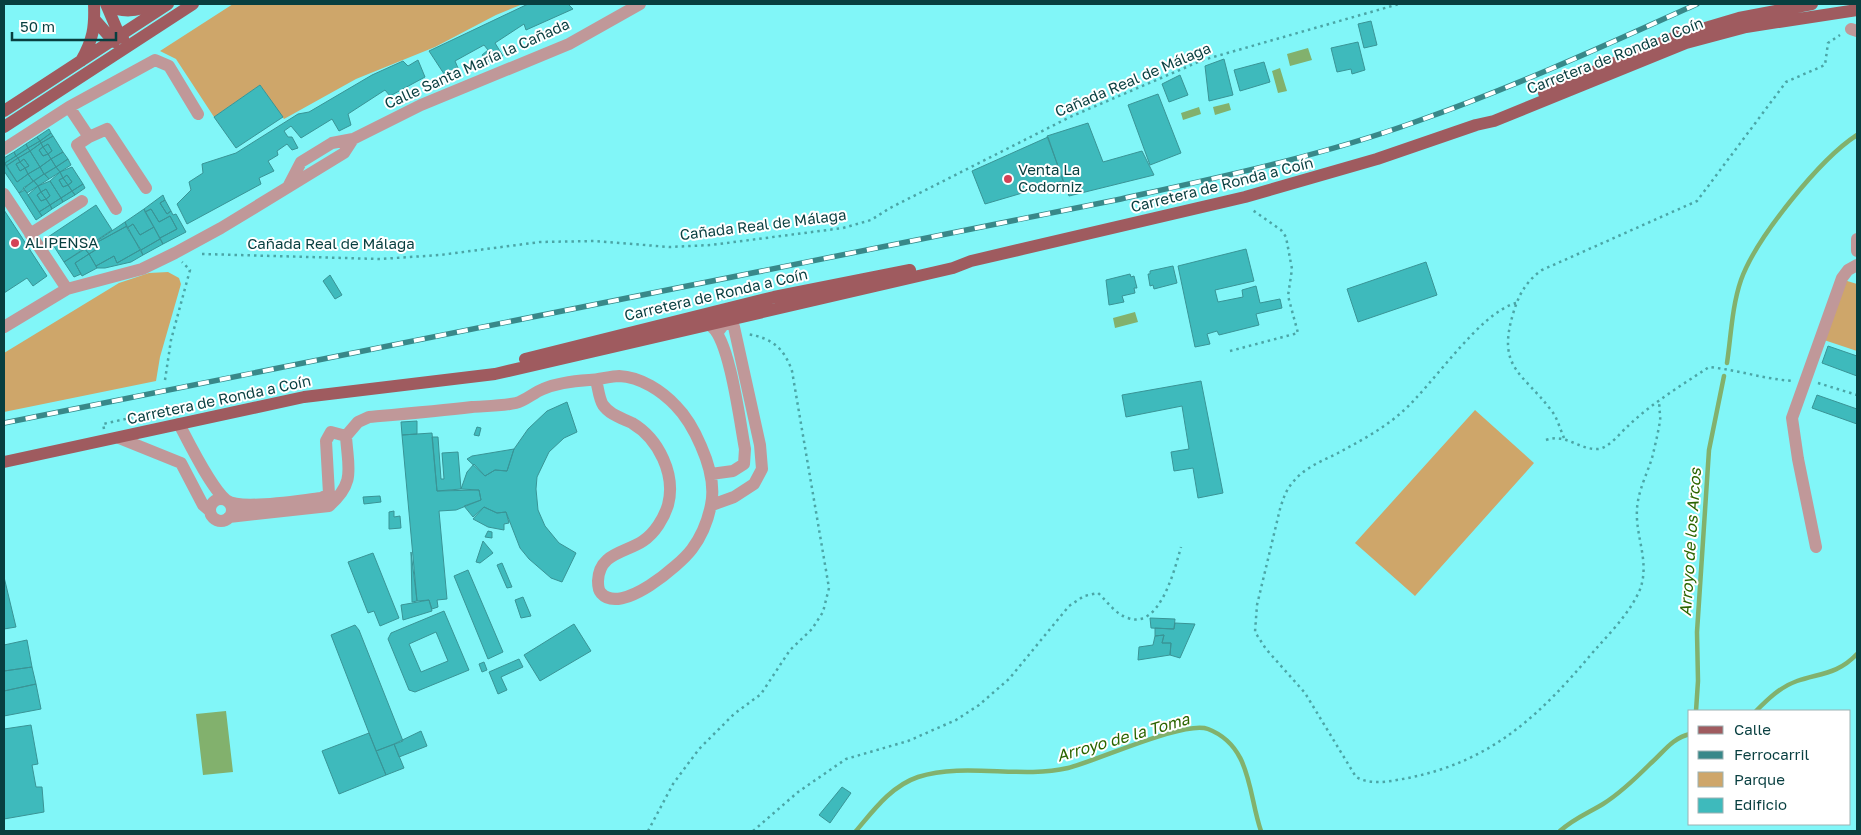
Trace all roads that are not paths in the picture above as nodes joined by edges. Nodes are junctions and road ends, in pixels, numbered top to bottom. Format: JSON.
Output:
{"nodes":[{"id":1,"x":94,"y":4,"type":"edge"},
{"id":2,"x":106,"y":4,"type":"edge"},
{"id":3,"x":154,"y":4,"type":"edge"},
{"id":4,"x":168,"y":4,"type":"edge"},
{"id":5,"x":181,"y":4,"type":"edge"},
{"id":6,"x":193,"y":4,"type":"edge"},
{"id":7,"x":640,"y":4,"type":"edge"},
{"id":8,"x":1812,"y":4,"type":"edge"},
{"id":9,"x":1819,"y":4,"type":"edge"},
{"id":10,"x":1854,"y":4,"type":"edge"},
{"id":11,"x":1857,"y":10,"type":"edge"},
{"id":12,"x":1828,"y":14,"type":"junction"},
{"id":13,"x":1739,"y":18,"type":"junction"},
{"id":14,"x":95,"y":20,"type":"junction"},
{"id":15,"x":117,"y":38,"type":"junction"},
{"id":16,"x":81,"y":61,"type":"junction"},
{"id":17,"x":69,"y":106,"type":"junction"},
{"id":18,"x":32,"y":110,"type":"junction"},
{"id":19,"x":4,"y":111,"type":"edge"},
{"id":20,"x":198,"y":114,"type":"dead end"},
{"id":21,"x":1476,"y":125,"type":"junction"},
{"id":22,"x":4,"y":127,"type":"edge"},
{"id":23,"x":89,"y":137,"type":"junction"},
{"id":24,"x":4,"y":150,"type":"edge"},
{"id":25,"x":146,"y":188,"type":"dead end"},
{"id":26,"x":4,"y":194,"type":"edge"},
{"id":27,"x":82,"y":200,"type":"dead end"},
{"id":28,"x":116,"y":209,"type":"dead end"},
{"id":29,"x":30,"y":234,"type":"junction"},
{"id":30,"x":1857,"y":238,"type":"edge"},
{"id":31,"x":1857,"y":251,"type":"edge"},
{"id":32,"x":971,"y":261,"type":"junction"},
{"id":33,"x":1857,"y":265,"type":"edge"},
{"id":34,"x":67,"y":290,"type":"junction"},
{"id":35,"x":774,"y":297,"type":"junction"},
{"id":36,"x":662,"y":324,"type":"junction"},
{"id":37,"x":734,"y":325,"type":"junction"},
{"id":38,"x":4,"y":328,"type":"edge"},
{"id":39,"x":714,"y":329,"type":"junction"},
{"id":40,"x":472,"y":375,"type":"junction"},
{"id":41,"x":596,"y":380,"type":"junction"},
{"id":42,"x":179,"y":424,"type":"junction"},
{"id":43,"x":346,"y":436,"type":"junction"},
{"id":44,"x":113,"y":439,"type":"junction"},
{"id":45,"x":4,"y":462,"type":"edge"},
{"id":46,"x":710,"y":474,"type":"junction"},
{"id":47,"x":226,"y":500,"type":"junction"},
{"id":48,"x":712,"y":504,"type":"junction"},
{"id":49,"x":210,"y":511,"type":"junction"},
{"id":50,"x":229,"y":516,"type":"junction"},
{"id":51,"x":1816,"y":548,"type":"dead end"}],
"edges":[{"from":1,"to":14,"type":"main road"},
{"from":2,"to":3,"type":"main road"},
{"from":2,"to":15,"type":"main road"},
{"from":4,"to":15,"type":"main road"},
{"from":5,"to":15,"type":"main road"},
{"from":6,"to":18,"type":"main road"},
{"from":7,"to":34,"type":"street","name":"Calle Santa María la Cañada"},
{"from":8,"to":13,"type":"main road","name":"Carretera de Ronda a Coín"},
{"from":9,"to":12,"type":"main road"},
{"from":10,"to":12,"type":"main road"},
{"from":11,"to":12,"type":"main road","name":"Carretera de Ronda a Coín"},
{"from":12,"to":13,"type":"main road"},
{"from":12,"to":21,"type":"main road","name":"Carretera de Ronda a Coín"},
{"from":13,"to":21,"type":"main road","name":"Carretera de Ronda a Coín"},
{"from":14,"to":15,"type":"main road"},
{"from":14,"to":16,"type":"main road"},
{"from":15,"to":16,"type":"main road"},
{"from":15,"to":18,"type":"main road"},
{"from":16,"to":19,"type":"main road"},
{"from":17,"to":20,"type":"street"},
{"from":17,"to":23,"type":"street"},
{"from":17,"to":24,"type":"street"},
{"from":18,"to":22,"type":"main road"},
{"from":21,"to":32,"type":"main road","name":"Carretera de Ronda a Coín"},
{"from":23,"to":25,"type":"street"},
{"from":23,"to":28,"type":"street"},
{"from":26,"to":29,"type":"street"},
{"from":27,"to":29,"type":"street"},
{"from":29,"to":34,"type":"street"},
{"from":30,"to":31,"type":"street"},
{"from":32,"to":35,"type":"main road","name":"Carretera de Ronda a Coín"},
{"from":32,"to":37,"type":"main road","name":"Carretera de Ronda a Coín"},
{"from":33,"to":51,"type":"street"},
{"from":34,"to":38,"type":"street","name":"Calle Santa María la Cañada"},
{"from":35,"to":36,"type":"main road","name":"Carretera de Ronda a Coín"},
{"from":35,"to":37,"type":"main road"},
{"from":36,"to":37,"type":"main road"},
{"from":36,"to":40,"type":"main road","name":"Carretera de Ronda a Coín"},
{"from":37,"to":39,"type":"main road","name":"Carretera de Ronda a Coín"},
{"from":37,"to":48,"type":"street"},
{"from":39,"to":40,"type":"main road","name":"Carretera de Ronda a Coín"},
{"from":39,"to":46,"type":"street"},
{"from":40,"to":42,"type":"main road","name":"Carretera de Ronda a Coín"},
{"from":41,"to":43,"type":"street"},
{"from":41,"to":46,"type":"street"},
{"from":41,"to":48,"type":"street"},
{"from":42,"to":44,"type":"main road","name":"Carretera de Ronda a Coín"},
{"from":42,"to":47,"type":"street"},
{"from":43,"to":47,"type":"street"},
{"from":43,"to":50,"type":"street"},
{"from":44,"to":45,"type":"main road","name":"Carretera de Ronda a Coín"},
{"from":44,"to":49,"type":"street"},
{"from":46,"to":48,"type":"street"},
{"from":47,"to":49,"type":"street"},
{"from":47,"to":50,"type":"street"},
{"from":49,"to":50,"type":"street"}]}
